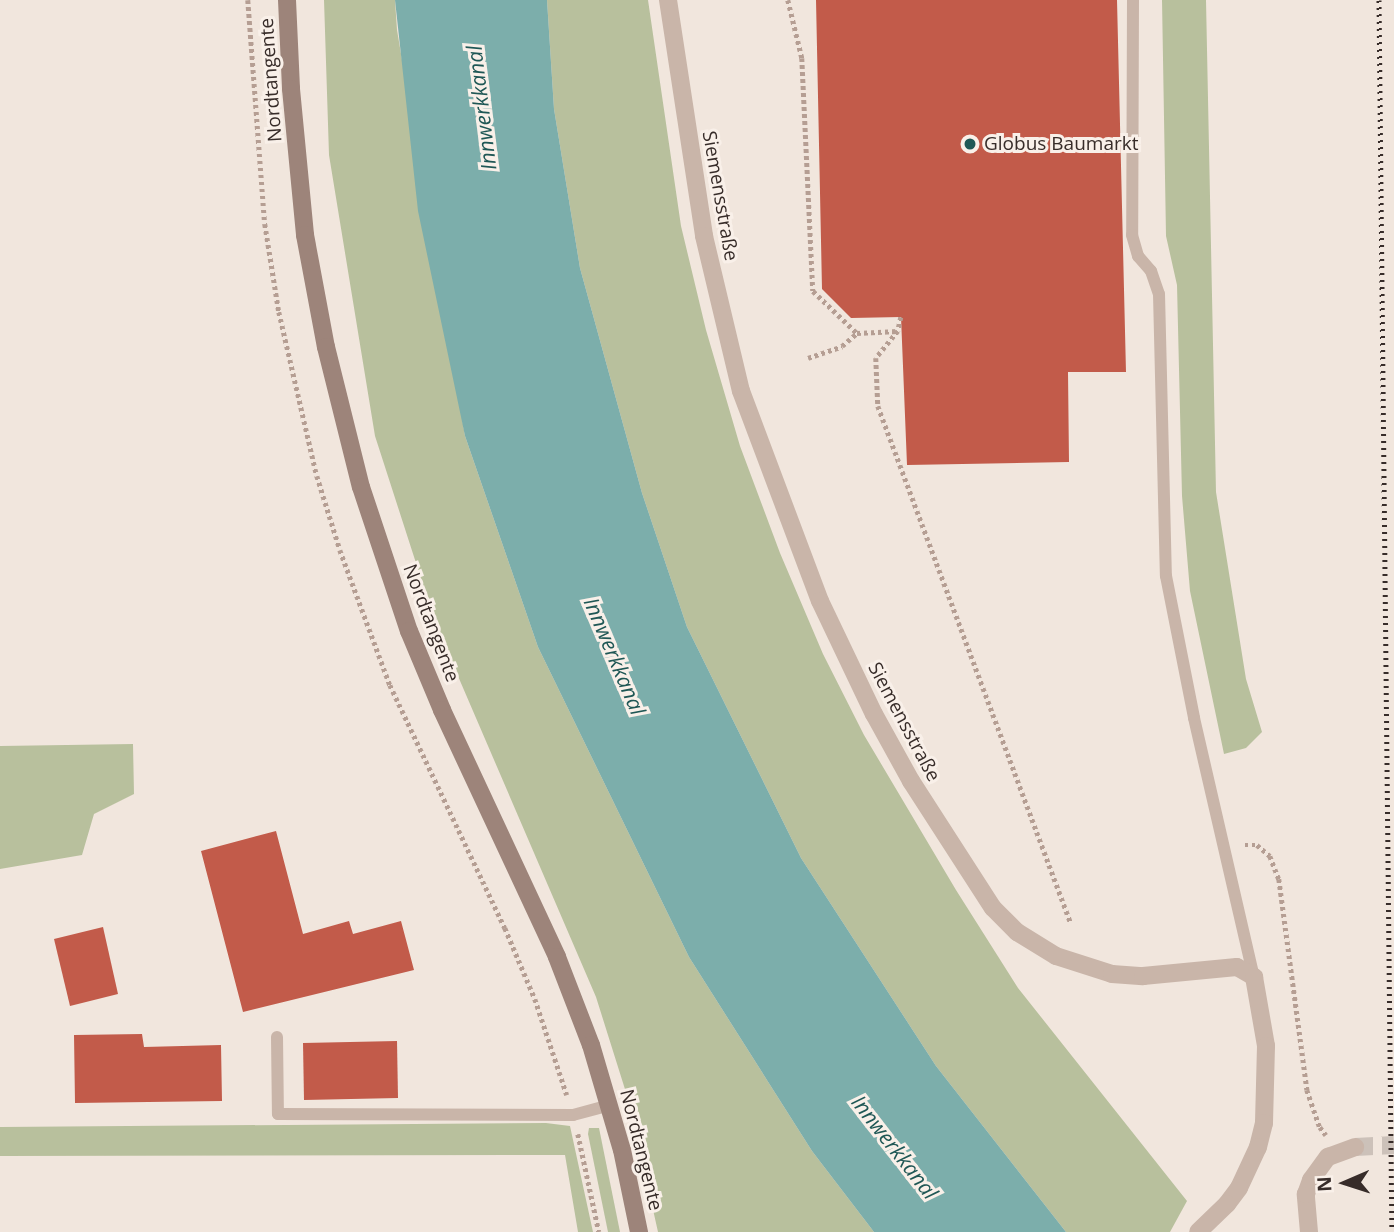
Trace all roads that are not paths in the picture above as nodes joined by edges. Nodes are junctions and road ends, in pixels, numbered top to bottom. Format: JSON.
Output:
{"nodes":[{"id":1,"x":287,"y":0,"type":"edge"},
{"id":2,"x":668,"y":0,"type":"edge"},
{"id":3,"x":1133,"y":0,"type":"edge"},
{"id":4,"x":1254,"y":976,"type":"junction"},
{"id":5,"x":277,"y":1037,"type":"dead end"},
{"id":6,"x":610,"y":1105,"type":"junction"},
{"id":7,"x":1347,"y":1149,"type":"tunnel mouth"},
{"id":8,"x":639,"y":1232,"type":"edge"},
{"id":9,"x":1198,"y":1232,"type":"edge"},
{"id":10,"x":1309,"y":1232,"type":"edge"}],
"edges":[{"from":1,"to":6,"type":"main road","name":"Nordtangente"},
{"from":2,"to":4,"type":"street","name":"Siemensstraße"},
{"from":3,"to":4,"type":"lane"},
{"from":4,"to":9,"type":"street"},
{"from":5,"to":6,"type":"lane"},
{"from":6,"to":8,"type":"main road","name":"Nordtangente"},
{"from":7,"to":10,"type":"street"}]}
